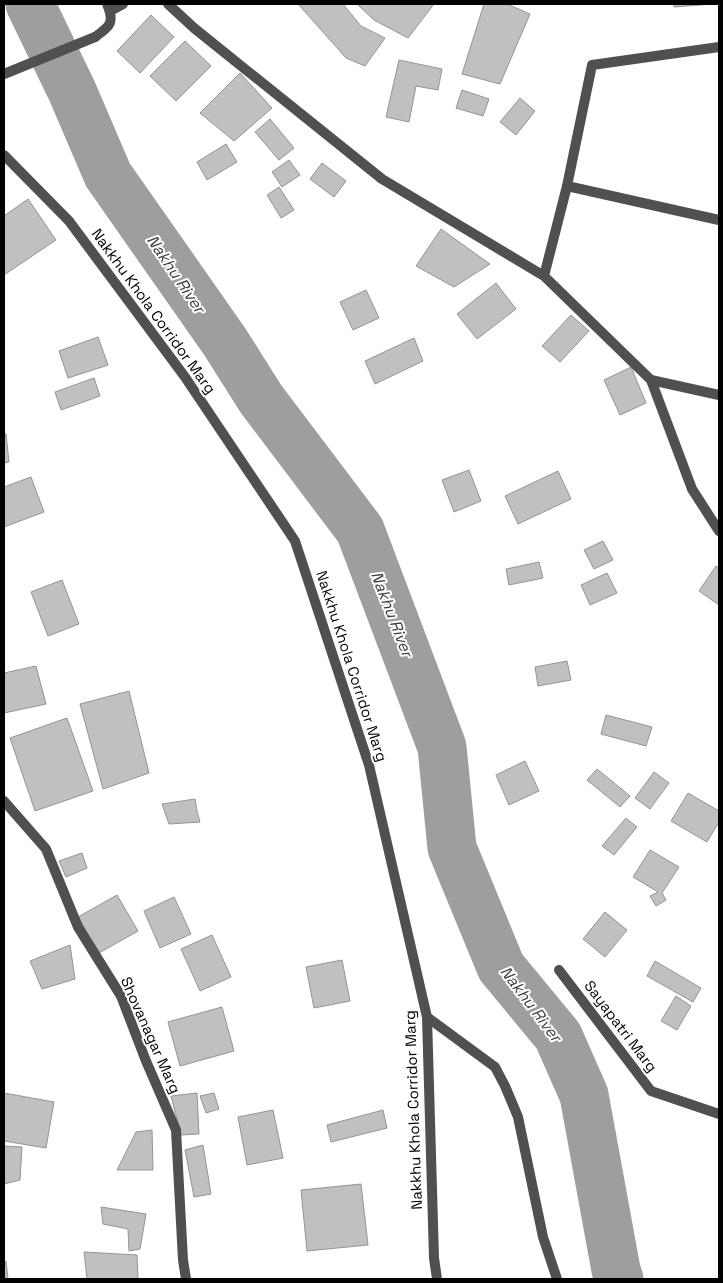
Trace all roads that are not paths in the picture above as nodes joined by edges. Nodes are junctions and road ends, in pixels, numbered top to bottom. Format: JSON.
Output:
{"nodes":[{"id":1,"x":123,"y":4,"type":"edge"},
{"id":2,"x":168,"y":4,"type":"edge"},
{"id":3,"x":108,"y":7,"type":"edge"},
{"id":4,"x":719,"y":47,"type":"edge"},
{"id":5,"x":4,"y":74,"type":"edge"},
{"id":6,"x":4,"y":155,"type":"edge"},
{"id":7,"x":567,"y":186,"type":"junction"},
{"id":8,"x":719,"y":220,"type":"edge"},
{"id":9,"x":544,"y":276,"type":"junction"},
{"id":10,"x":652,"y":380,"type":"junction"},
{"id":11,"x":719,"y":395,"type":"edge"},
{"id":12,"x":719,"y":531,"type":"edge"},
{"id":13,"x":4,"y":801,"type":"edge"},
{"id":14,"x":559,"y":970,"type":"dead end"},
{"id":15,"x":427,"y":1017,"type":"junction"},
{"id":16,"x":719,"y":1114,"type":"edge"},
{"id":17,"x":186,"y":1279,"type":"edge"},
{"id":18,"x":437,"y":1279,"type":"edge"},
{"id":19,"x":556,"y":1279,"type":"edge"}],
"edges":[{"from":1,"to":3,"type":"street"},
{"from":2,"to":9,"type":"street"},
{"from":3,"to":5,"type":"street"},
{"from":4,"to":7,"type":"street"},
{"from":6,"to":15,"type":"street","name":"Nakkhu Khola Corridor Marg"},
{"from":7,"to":8,"type":"street"},
{"from":7,"to":9,"type":"street"},
{"from":9,"to":10,"type":"street"},
{"from":10,"to":11,"type":"street"},
{"from":10,"to":12,"type":"street"},
{"from":13,"to":17,"type":"street","name":"Shovanagar Marg"},
{"from":14,"to":16,"type":"street","name":"Sayapatri Marg"},
{"from":15,"to":18,"type":"street","name":"Nakkhu Khola Corridor Marg"},
{"from":15,"to":19,"type":"street"}]}
